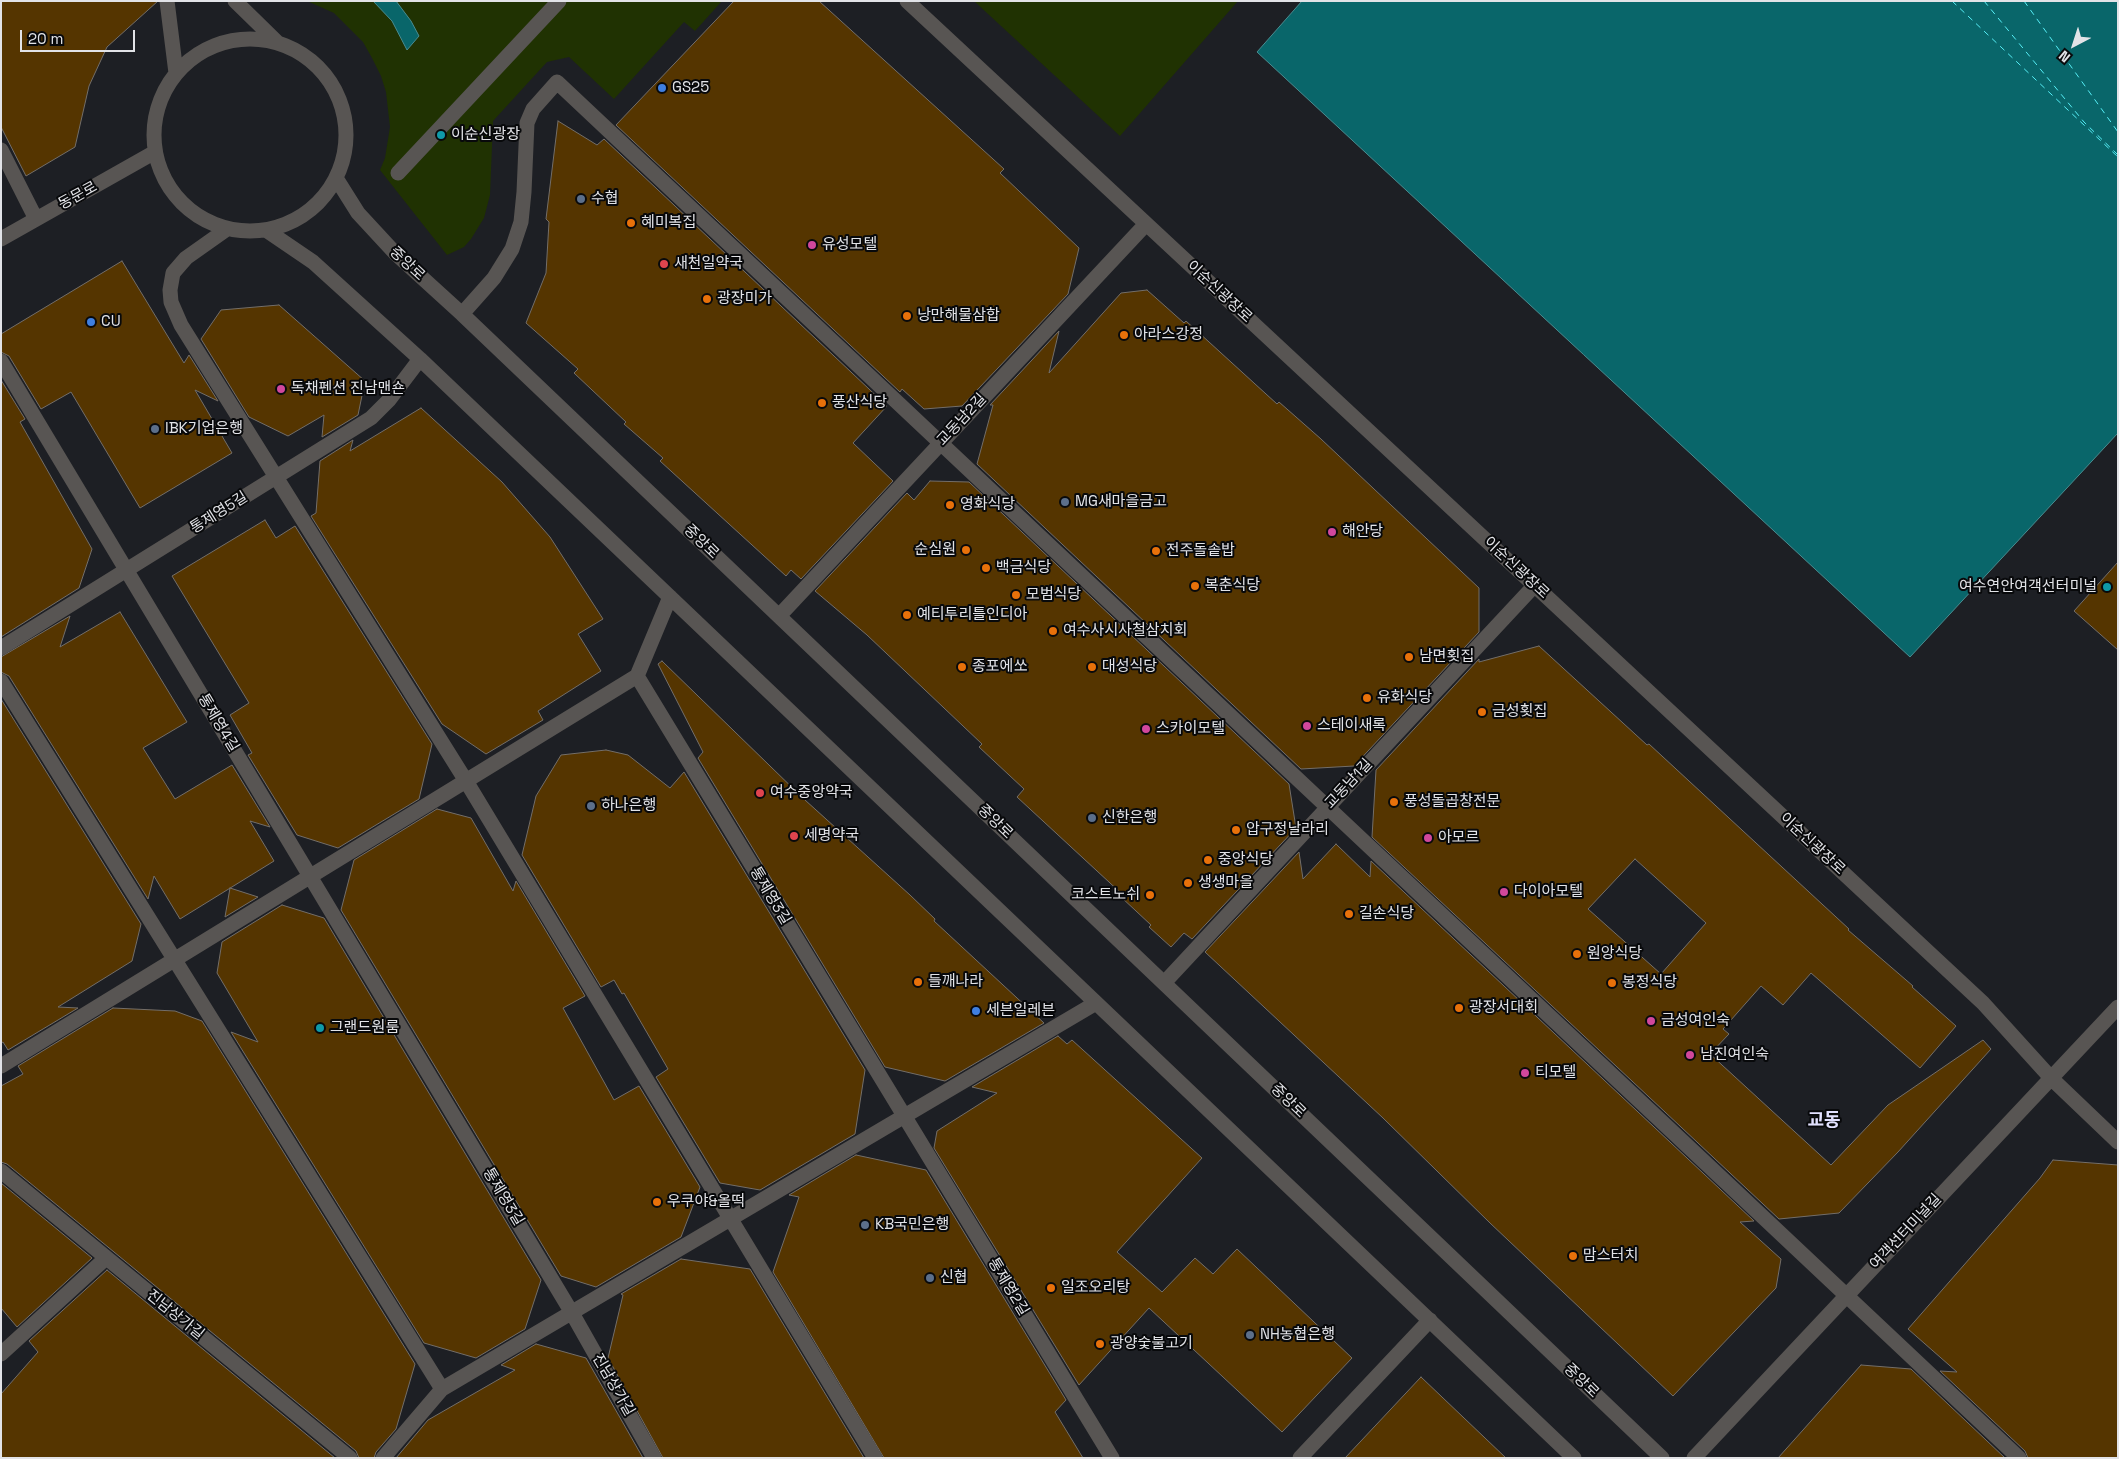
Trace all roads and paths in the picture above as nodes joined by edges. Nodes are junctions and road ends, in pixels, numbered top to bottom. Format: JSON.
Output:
{"nodes":[{"id":1,"x":166,"y":1,"type":"edge"},
{"id":2,"x":235,"y":1,"type":"edge"},
{"id":3,"x":559,"y":1,"type":"edge"},
{"id":4,"x":907,"y":1,"type":"edge"},
{"id":5,"x":277,"y":42,"type":"junction"},
{"id":6,"x":176,"y":73,"type":"junction"},
{"id":7,"x":1,"y":150,"type":"edge"},
{"id":8,"x":155,"y":152,"type":"junction"},
{"id":9,"x":398,"y":173,"type":"dead end"},
{"id":10,"x":336,"y":178,"type":"junction"},
{"id":11,"x":36,"y":219,"type":"junction"},
{"id":12,"x":1146,"y":224,"type":"junction"},
{"id":13,"x":227,"y":229,"type":"junction"},
{"id":14,"x":266,"y":230,"type":"junction"},
{"id":15,"x":1,"y":239,"type":"edge"},
{"id":16,"x":462,"y":314,"type":"junction"},
{"id":17,"x":420,"y":359,"type":"junction"},
{"id":18,"x":1,"y":361,"type":"edge"},
{"id":19,"x":941,"y":443,"type":"junction"},
{"id":20,"x":277,"y":478,"type":"junction"},
{"id":21,"x":127,"y":570,"type":"junction"},
{"id":22,"x":1534,"y":586,"type":"junction"},
{"id":23,"x":670,"y":597,"type":"junction"},
{"id":24,"x":779,"y":616,"type":"junction"},
{"id":25,"x":1,"y":648,"type":"edge"},
{"id":26,"x":637,"y":676,"type":"junction"},
{"id":27,"x":1,"y":681,"type":"edge"},
{"id":28,"x":466,"y":781,"type":"junction"},
{"id":29,"x":1328,"y":807,"type":"junction"},
{"id":30,"x":310,"y":876,"type":"junction"},
{"id":31,"x":175,"y":960,"type":"junction"},
{"id":32,"x":1164,"y":983,"type":"junction"},
{"id":33,"x":1096,"y":1003,"type":"junction"},
{"id":34,"x":2118,"y":1007,"type":"edge"},
{"id":35,"x":1,"y":1066,"type":"edge"},
{"id":36,"x":2051,"y":1078,"type":"junction"},
{"id":37,"x":904,"y":1116,"type":"junction"},
{"id":38,"x":2118,"y":1142,"type":"edge"},
{"id":39,"x":1,"y":1171,"type":"edge"},
{"id":40,"x":731,"y":1219,"type":"junction"},
{"id":41,"x":106,"y":1258,"type":"junction"},
{"id":42,"x":1847,"y":1296,"type":"junction"},
{"id":43,"x":572,"y":1312,"type":"junction"},
{"id":44,"x":1430,"y":1320,"type":"junction"},
{"id":45,"x":1,"y":1354,"type":"edge"},
{"id":46,"x":442,"y":1389,"type":"junction"},
{"id":47,"x":350,"y":1458,"type":"edge"},
{"id":48,"x":383,"y":1458,"type":"edge"},
{"id":49,"x":654,"y":1458,"type":"edge"},
{"id":50,"x":875,"y":1458,"type":"edge"},
{"id":51,"x":1112,"y":1458,"type":"edge"},
{"id":52,"x":1300,"y":1458,"type":"edge"},
{"id":53,"x":1574,"y":1458,"type":"edge"},
{"id":54,"x":1662,"y":1458,"type":"edge"},
{"id":55,"x":1694,"y":1458,"type":"edge"},
{"id":56,"x":2019,"y":1458,"type":"edge"}],
"edges":[{"from":1,"to":6,"type":"street"},
{"from":2,"to":5,"type":"street"},
{"from":3,"to":9,"type":"street"},
{"from":4,"to":12,"type":"street","name":"이순신광장로"},
{"from":5,"to":6,"type":"street"},
{"from":5,"to":10,"type":"street"},
{"from":6,"to":8,"type":"street"},
{"from":7,"to":11,"type":"street"},
{"from":8,"to":11,"type":"street","name":"동문로"},
{"from":8,"to":13,"type":"street"},
{"from":10,"to":14,"type":"street"},
{"from":10,"to":16,"type":"street","name":"중앙로"},
{"from":11,"to":15,"type":"street","name":"동문로"},
{"from":12,"to":19,"type":"street","name":"교동남2길"},
{"from":12,"to":22,"type":"street","name":"이순신광장로"},
{"from":13,"to":14,"type":"street"},
{"from":13,"to":20,"type":"street"},
{"from":14,"to":17,"type":"street"},
{"from":16,"to":19,"type":"street"},
{"from":16,"to":24,"type":"street","name":"중앙로"},
{"from":17,"to":20,"type":"street","name":"통제영5길"},
{"from":17,"to":23,"type":"street"},
{"from":18,"to":21,"type":"street","name":"통제영4길"},
{"from":19,"to":24,"type":"street","name":"교동남2길"},
{"from":19,"to":29,"type":"street"},
{"from":20,"to":21,"type":"street","name":"통제영5길"},
{"from":20,"to":28,"type":"street"},
{"from":21,"to":25,"type":"street","name":"통제영5길"},
{"from":21,"to":30,"type":"street","name":"통제영4길"},
{"from":22,"to":29,"type":"street","name":"교동남1길"},
{"from":22,"to":36,"type":"street","name":"이순신광장로"},
{"from":23,"to":26,"type":"street"},
{"from":23,"to":33,"type":"street"},
{"from":24,"to":32,"type":"street","name":"중앙로"},
{"from":26,"to":28,"type":"street"},
{"from":26,"to":37,"type":"street","name":"통제영3길"},
{"from":27,"to":31,"type":"street"},
{"from":28,"to":30,"type":"street"},
{"from":28,"to":40,"type":"street"},
{"from":29,"to":32,"type":"street","name":"교동남1길"},
{"from":29,"to":42,"type":"street"},
{"from":30,"to":31,"type":"street"},
{"from":30,"to":43,"type":"street","name":"통제영3길"},
{"from":31,"to":35,"type":"street"},
{"from":31,"to":46,"type":"street"},
{"from":32,"to":54,"type":"street","name":"중앙로"},
{"from":33,"to":37,"type":"street"},
{"from":33,"to":44,"type":"street"},
{"from":34,"to":36,"type":"street","name":"여객선터미널길"},
{"from":36,"to":38,"type":"street","name":"이순신광장로"},
{"from":36,"to":42,"type":"street","name":"여객선터미널길"},
{"from":37,"to":40,"type":"street"},
{"from":37,"to":51,"type":"street","name":"통제영2길"},
{"from":39,"to":41,"type":"street","name":"진남상가길"},
{"from":40,"to":43,"type":"street"},
{"from":40,"to":50,"type":"street"},
{"from":41,"to":45,"type":"street"},
{"from":41,"to":47,"type":"street","name":"진남상가길"},
{"from":42,"to":55,"type":"street","name":"여객선터미널길"},
{"from":42,"to":56,"type":"street"},
{"from":43,"to":46,"type":"street"},
{"from":43,"to":49,"type":"street","name":"진남상가길"},
{"from":44,"to":52,"type":"street"},
{"from":44,"to":53,"type":"street"},
{"from":46,"to":48,"type":"street"}]}
